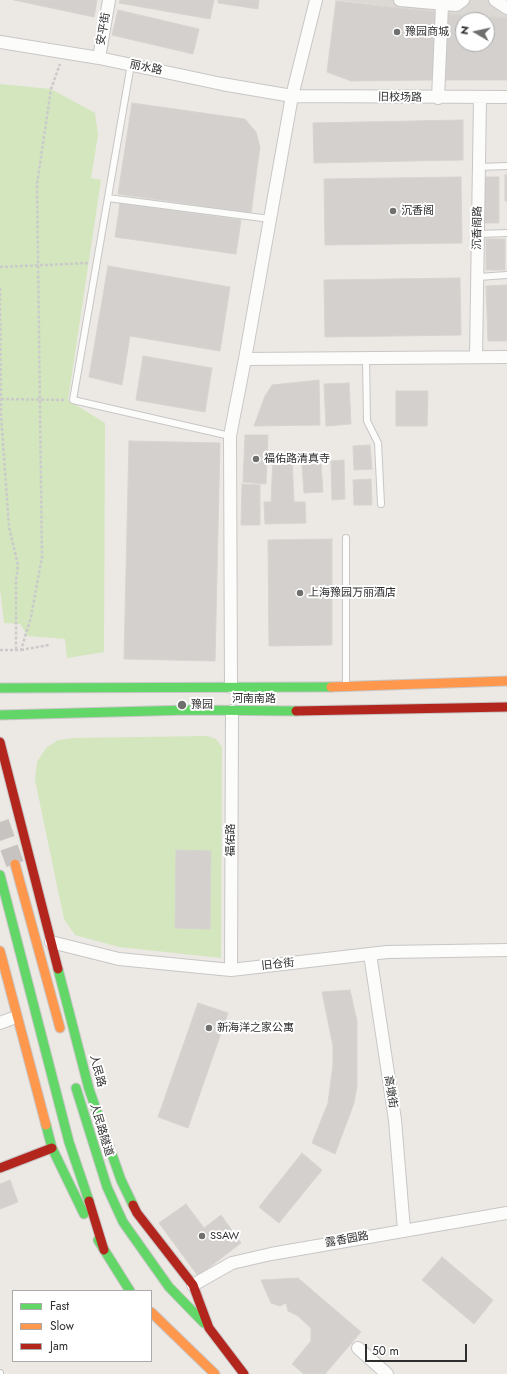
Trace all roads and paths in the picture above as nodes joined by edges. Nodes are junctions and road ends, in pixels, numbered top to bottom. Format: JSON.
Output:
{"nodes":[{"id":1,"x":109,"y":0,"type":"edge"},
{"id":2,"x":316,"y":0,"type":"edge"},
{"id":3,"x":400,"y":0,"type":"edge"},
{"id":4,"x":463,"y":0,"type":"edge"},
{"id":5,"x":495,"y":0,"type":"edge"},
{"id":6,"x":442,"y":5,"type":"junction"},
{"id":7,"x":507,"y":8,"type":"edge"},
{"id":8,"x":0,"y":42,"type":"edge"},
{"id":9,"x":64,"y":52,"type":"junction"},
{"id":10,"x":99,"y":58,"type":"junction"},
{"id":11,"x":131,"y":64,"type":"junction"},
{"id":12,"x":292,"y":96,"type":"junction"},
{"id":13,"x":507,"y":97,"type":"edge"},
{"id":14,"x":438,"y":98,"type":"junction"},
{"id":15,"x":480,"y":98,"type":"junction"},
{"id":16,"x":507,"y":166,"type":"edge"},
{"id":17,"x":479,"y":167,"type":"junction"},
{"id":18,"x":108,"y":198,"type":"junction"},
{"id":19,"x":270,"y":219,"type":"junction"},
{"id":20,"x":507,"y":233,"type":"edge"},
{"id":21,"x":478,"y":234,"type":"junction"},
{"id":22,"x":97,"y":262,"type":"junction"},
{"id":23,"x":39,"y":264,"type":"junction"},
{"id":24,"x":0,"y":267,"type":"edge"},
{"id":25,"x":507,"y":275,"type":"edge"},
{"id":26,"x":478,"y":277,"type":"junction"},
{"id":27,"x":0,"y":288,"type":"edge"},
{"id":28,"x":476,"y":357,"type":"junction"},
{"id":29,"x":507,"y":357,"type":"edge"},
{"id":30,"x":366,"y":358,"type":"junction"},
{"id":31,"x":245,"y":359,"type":"junction"},
{"id":32,"x":1,"y":398,"type":"junction"},
{"id":33,"x":41,"y":400,"type":"junction"},
{"id":34,"x":74,"y":400,"type":"junction"},
{"id":35,"x":230,"y":436,"type":"junction"},
{"id":36,"x":381,"y":504,"type":"dead end"},
{"id":37,"x":346,"y":538,"type":"dead end"},
{"id":38,"x":49,"y":646,"type":"dead end"},
{"id":39,"x":0,"y":650,"type":"edge"},
{"id":40,"x":16,"y":650,"type":"junction"},
{"id":41,"x":21,"y":650,"type":"junction"},
{"id":42,"x":507,"y":680,"type":"edge"},
{"id":43,"x":346,"y":686,"type":"junction"},
{"id":44,"x":231,"y":687,"type":"junction"},
{"id":45,"x":0,"y":688,"type":"edge"},
{"id":46,"x":507,"y":707,"type":"edge"},
{"id":47,"x":232,"y":711,"type":"junction"},
{"id":48,"x":0,"y":715,"type":"edge"},
{"id":49,"x":0,"y":742,"type":"edge"},
{"id":50,"x":15,"y":864,"type":"tunnel mouth"},
{"id":51,"x":0,"y":875,"type":"edge"},
{"id":52,"x":51,"y":942,"type":"junction"},
{"id":53,"x":507,"y":950,"type":"edge"},
{"id":54,"x":0,"y":951,"type":"edge"},
{"id":55,"x":370,"y":954,"type":"junction"},
{"id":56,"x":231,"y":970,"type":"junction"},
{"id":57,"x":16,"y":1017,"type":"junction"},
{"id":58,"x":0,"y":1023,"type":"edge"},
{"id":59,"x":63,"y":1038,"type":"dead end"},
{"id":60,"x":73,"y":1076,"type":"dead end"},
{"id":61,"x":52,"y":1148,"type":"junction"},
{"id":62,"x":0,"y":1168,"type":"edge"},
{"id":63,"x":507,"y":1213,"type":"edge"},
{"id":64,"x":404,"y":1230,"type":"junction"},
{"id":65,"x":104,"y":1250,"type":"junction"},
{"id":66,"x":193,"y":1285,"type":"junction"},
{"id":67,"x":129,"y":1290,"type":"edge"},
{"id":68,"x":152,"y":1313,"type":"edge"},
{"id":69,"x":209,"y":1328,"type":"junction"},
{"id":70,"x":358,"y":1348,"type":"dead end"},
{"id":71,"x":216,"y":1374,"type":"edge"},
{"id":72,"x":244,"y":1374,"type":"edge"},
{"id":73,"x":387,"y":1374,"type":"edge"}],
"edges":[{"from":1,"to":10,"type":"street","name":"安平街"},
{"from":2,"to":12,"type":"street"},
{"from":3,"to":6,"type":"street"},
{"from":4,"to":6,"type":"street"},
{"from":5,"to":7,"type":"street"},
{"from":6,"to":14,"type":"street"},
{"from":8,"to":9,"type":"street","name":"丽水路"},
{"from":9,"to":10,"type":"street","name":"丽水路"},
{"from":9,"to":23,"type":"path"},
{"from":10,"to":11,"type":"street","name":"丽水路"},
{"from":11,"to":12,"type":"street","name":"丽水路"},
{"from":11,"to":18,"type":"lane"},
{"from":12,"to":14,"type":"street","name":"旧校场路"},
{"from":12,"to":19,"type":"street"},
{"from":13,"to":15,"type":"street","name":"旧校场路"},
{"from":14,"to":15,"type":"street","name":"旧校场路"},
{"from":15,"to":17,"type":"street","name":"沉香阁路"},
{"from":16,"to":17,"type":"lane"},
{"from":17,"to":21,"type":"street","name":"沉香阁路"},
{"from":18,"to":19,"type":"lane"},
{"from":18,"to":22,"type":"lane"},
{"from":19,"to":31,"type":"street"},
{"from":20,"to":21,"type":"lane"},
{"from":21,"to":26,"type":"street","name":"沉香阁路"},
{"from":22,"to":23,"type":"path"},
{"from":22,"to":34,"type":"lane"},
{"from":23,"to":24,"type":"path"},
{"from":23,"to":33,"type":"path"},
{"from":25,"to":26,"type":"lane"},
{"from":26,"to":28,"type":"street","name":"沉香阁路"},
{"from":27,"to":32,"type":"path"},
{"from":28,"to":29,"type":"street"},
{"from":28,"to":30,"type":"street"},
{"from":30,"to":31,"type":"street"},
{"from":30,"to":36,"type":"lane"},
{"from":31,"to":35,"type":"street"},
{"from":32,"to":33,"type":"path"},
{"from":32,"to":40,"type":"path"},
{"from":33,"to":34,"type":"path"},
{"from":33,"to":41,"type":"path"},
{"from":34,"to":35,"type":"lane"},
{"from":35,"to":44,"type":"street"},
{"from":37,"to":43,"type":"lane"},
{"from":38,"to":41,"type":"path"},
{"from":39,"to":40,"type":"path"},
{"from":40,"to":41,"type":"path"},
{"from":42,"to":43,"type":"main road","name":"河南南路"},
{"from":43,"to":44,"type":"main road","name":"河南南路"},
{"from":44,"to":45,"type":"main road","name":"河南南路"},
{"from":46,"to":47,"type":"main road","name":"河南南路"},
{"from":47,"to":48,"type":"main road","name":"河南南路"},
{"from":47,"to":56,"type":"street","name":"福佑路"},
{"from":49,"to":52,"type":"main road","name":"人民路"},
{"from":50,"to":59,"type":"main road"},
{"from":51,"to":65,"type":"main road"},
{"from":52,"to":56,"type":"street","name":"旧仓街"},
{"from":52,"to":66,"type":"main road","name":"人民路"},
{"from":53,"to":55,"type":"street","name":"旧仓街"},
{"from":54,"to":57,"type":"main road"},
{"from":55,"to":56,"type":"street","name":"旧仓街"},
{"from":55,"to":64,"type":"street","name":"高墩街"},
{"from":57,"to":58,"type":"street"},
{"from":57,"to":61,"type":"main road"},
{"from":60,"to":69,"type":"main road","name":"人民路隧道"},
{"from":61,"to":62,"type":"main road"},
{"from":61,"to":65,"type":"main road"},
{"from":63,"to":64,"type":"street","name":"露香园路"},
{"from":64,"to":66,"type":"street","name":"露香园路"},
{"from":65,"to":67,"type":"main road"},
{"from":66,"to":69,"type":"main road","name":"人民路"},
{"from":68,"to":71,"type":"main road"},
{"from":69,"to":72,"type":"main road","name":"人民路"},
{"from":70,"to":73,"type":"street"}]}
